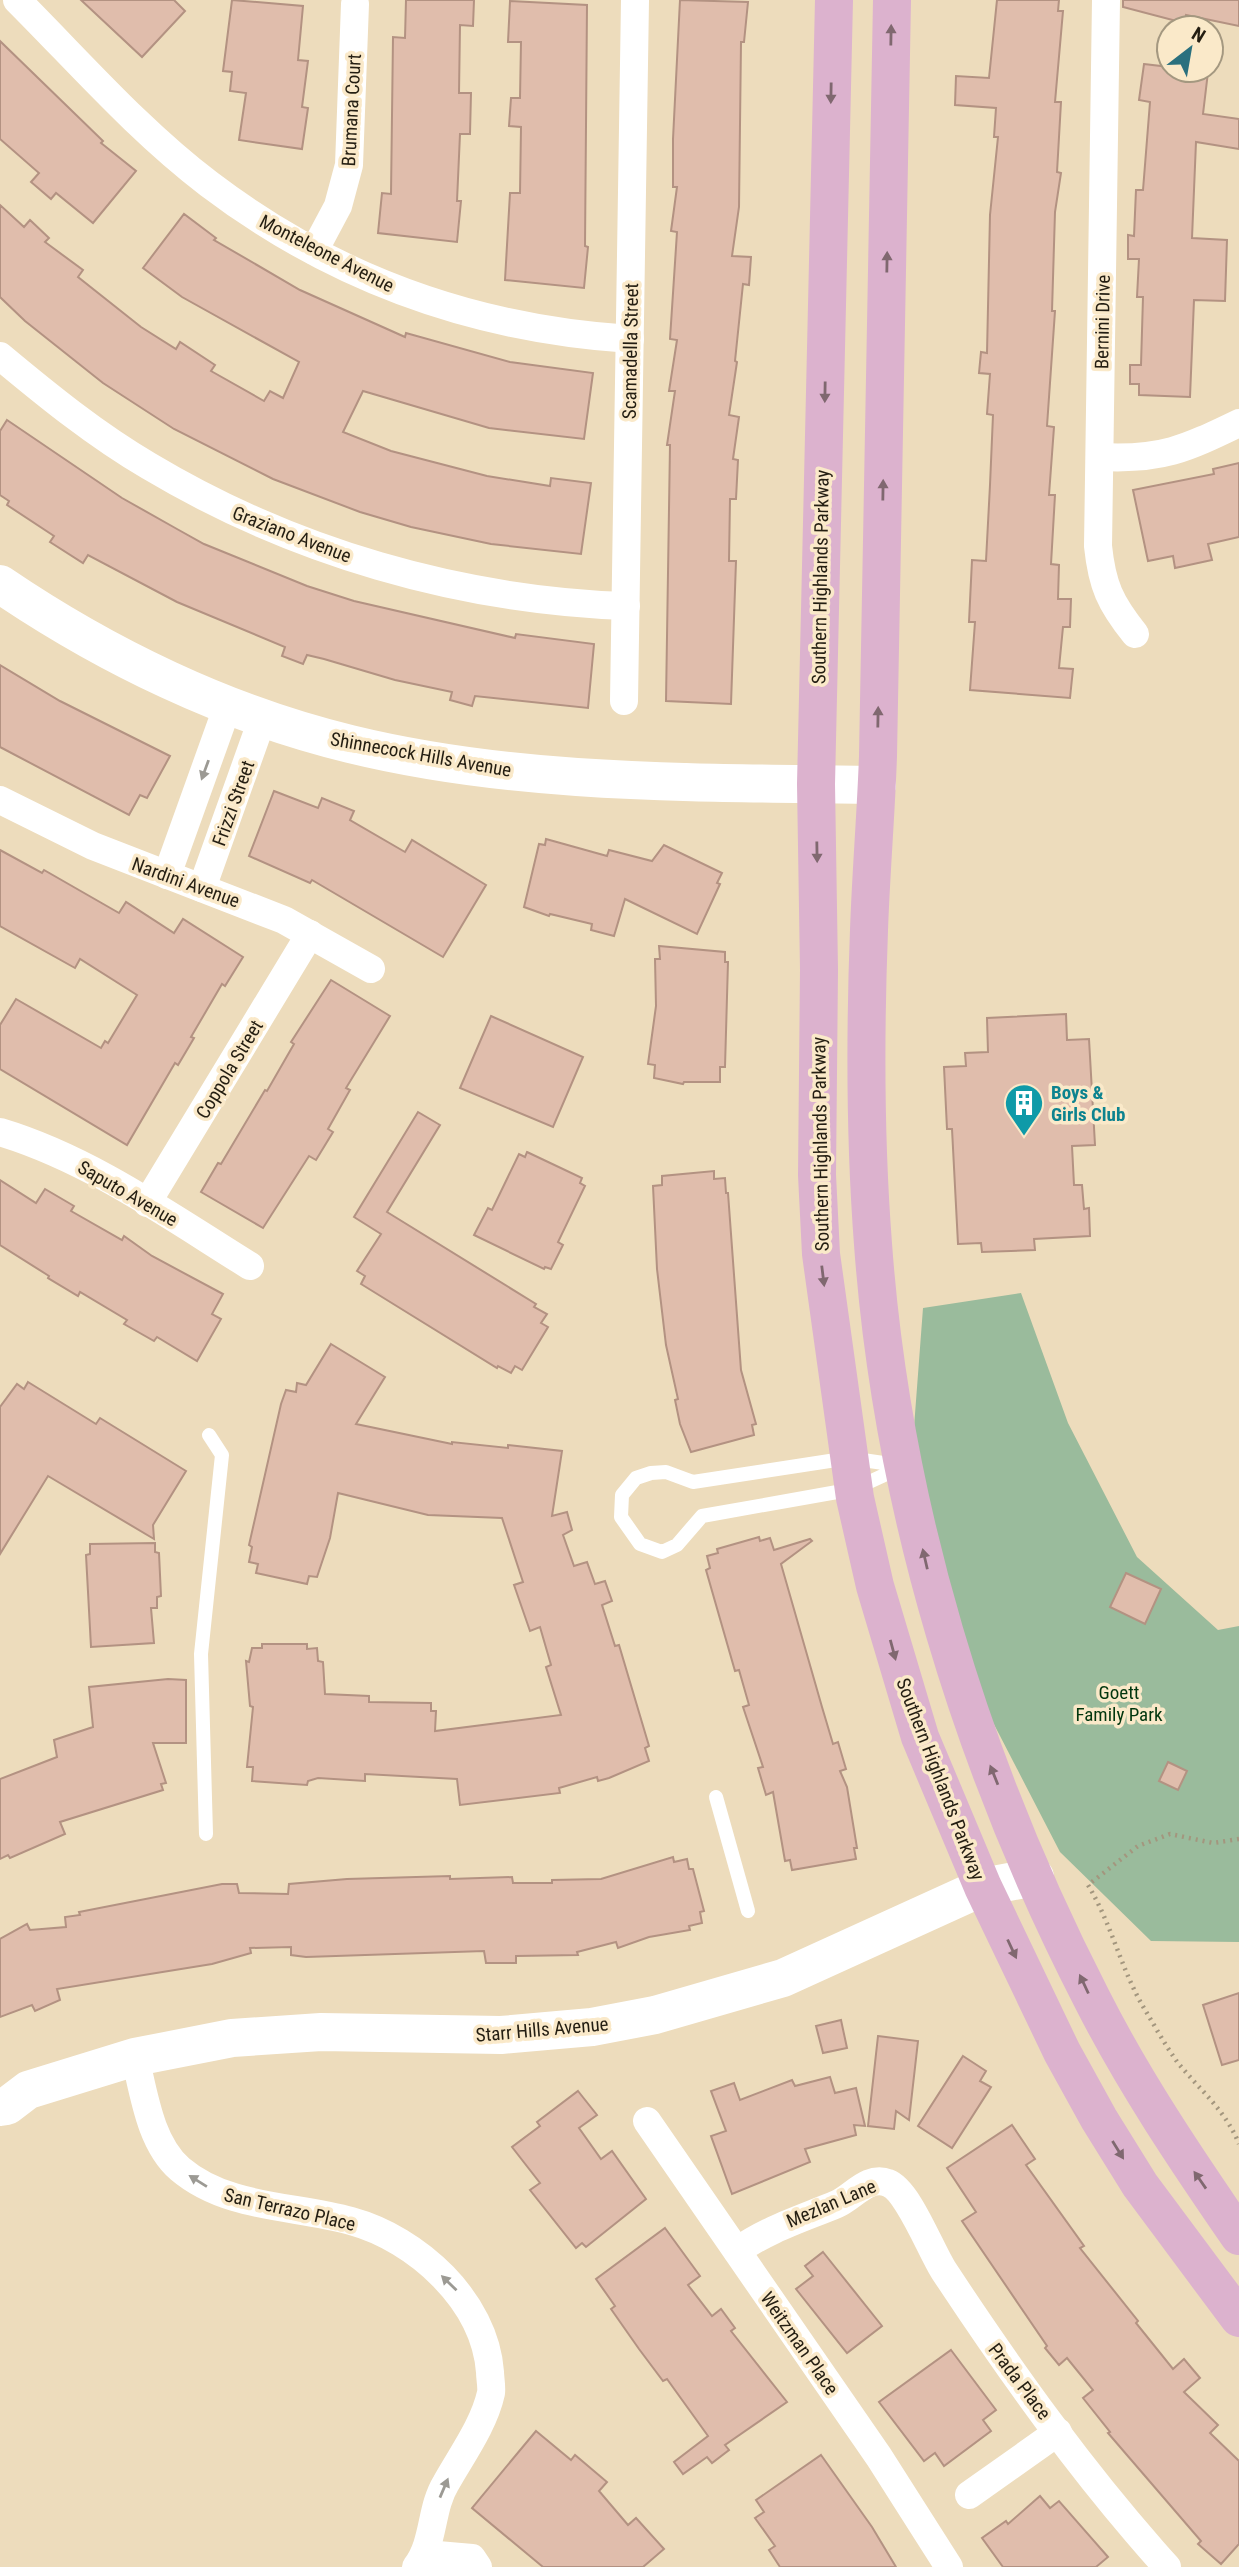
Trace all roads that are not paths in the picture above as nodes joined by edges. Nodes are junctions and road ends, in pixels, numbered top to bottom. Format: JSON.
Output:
{"nodes":[{"id":1,"x":17,"y":0,"type":"edge"},
{"id":2,"x":635,"y":0,"type":"edge"},
{"id":3,"x":834,"y":0,"type":"edge"},
{"id":4,"x":892,"y":0,"type":"edge"},
{"id":5,"x":1106,"y":0,"type":"edge"},
{"id":6,"x":355,"y":4,"type":"dead end"},
{"id":7,"x":314,"y":251,"type":"junction"},
{"id":8,"x":631,"y":339,"type":"junction"},
{"id":9,"x":0,"y":356,"type":"edge"},
{"id":10,"x":1239,"y":423,"type":"edge"},
{"id":11,"x":1101,"y":457,"type":"junction"},
{"id":12,"x":0,"y":584,"type":"edge"},
{"id":13,"x":626,"y":606,"type":"junction"},
{"id":14,"x":1135,"y":634,"type":"dead end"},
{"id":15,"x":624,"y":701,"type":"dead end"},
{"id":16,"x":246,"y":711,"type":"junction"},
{"id":17,"x":816,"y":784,"type":"junction"},
{"id":18,"x":877,"y":786,"type":"junction"},
{"id":19,"x":0,"y":800,"type":"edge"},
{"id":20,"x":167,"y":875,"type":"junction"},
{"id":21,"x":202,"y":888,"type":"junction"},
{"id":22,"x":310,"y":934,"type":"junction"},
{"id":23,"x":371,"y":969,"type":"dead end"},
{"id":24,"x":0,"y":1132,"type":"edge"},
{"id":25,"x":147,"y":1203,"type":"junction"},
{"id":26,"x":250,"y":1266,"type":"dead end"},
{"id":27,"x":209,"y":1435,"type":"dead end"},
{"id":28,"x":905,"y":1466,"type":"junction"},
{"id":29,"x":851,"y":1473,"type":"junction"},
{"id":30,"x":716,"y":1797,"type":"dead end"},
{"id":31,"x":206,"y":1834,"type":"dead end"},
{"id":32,"x":1035,"y":1878,"type":"junction"},
{"id":33,"x":983,"y":1888,"type":"junction"},
{"id":34,"x":748,"y":1911,"type":"dead end"},
{"id":35,"x":135,"y":2057,"type":"junction"},
{"id":36,"x":9,"y":2092,"type":"edge"},
{"id":37,"x":647,"y":2121,"type":"dead end"},
{"id":38,"x":891,"y":2183,"type":"joint"},
{"id":39,"x":1239,"y":2236,"type":"edge"},
{"id":40,"x":737,"y":2251,"type":"junction"},
{"id":41,"x":1239,"y":2318,"type":"edge"},
{"id":42,"x":1058,"y":2432,"type":"junction"},
{"id":43,"x":969,"y":2495,"type":"dead end"},
{"id":44,"x":421,"y":2560,"type":"edge"},
{"id":45,"x":478,"y":2567,"type":"edge"},
{"id":46,"x":949,"y":2567,"type":"edge"},
{"id":47,"x":1167,"y":2567,"type":"edge"}],
"edges":[{"from":1,"to":7,"type":"street","name":"Monteleone Avenue"},
{"from":2,"to":8,"type":"street","name":"Scamadella Street"},
{"from":3,"to":17,"type":"main road","name":"Southern Highlands Parkway","one_way":true},
{"from":18,"to":4,"type":"main road","one_way":true},
{"from":5,"to":11,"type":"street","name":"Bernini Drive"},
{"from":6,"to":7,"type":"street","name":"Brumana Court"},
{"from":7,"to":8,"type":"street","name":"Monteleone Avenue"},
{"from":8,"to":13,"type":"street","name":"Scamadella Street"},
{"from":9,"to":13,"type":"street","name":"Graziano Avenue"},
{"from":10,"to":11,"type":"street"},
{"from":11,"to":14,"type":"street","name":"Bernini Drive"},
{"from":12,"to":16,"type":"street","name":"Shinnecock Hills Avenue"},
{"from":13,"to":15,"type":"street","name":"Scamadella Street"},
{"from":16,"to":17,"type":"street","name":"Shinnecock Hills Avenue"},
{"from":16,"to":20,"type":"street","name":"Frizzi Street","one_way":true},
{"from":16,"to":21,"type":"street","name":"Frizzi Street"},
{"from":17,"to":18,"type":"street","name":"Shinnecock Hills Avenue"},
{"from":17,"to":29,"type":"main road","name":"Southern Highlands Parkway","one_way":true},
{"from":18,"to":28,"type":"main road"},
{"from":19,"to":20,"type":"street","name":"Nardini Avenue"},
{"from":20,"to":21,"type":"street","name":"Nardini Avenue"},
{"from":21,"to":22,"type":"street","name":"Nardini Avenue"},
{"from":22,"to":23,"type":"street","name":"Nardini Avenue"},
{"from":22,"to":25,"type":"street","name":"Coppola Street"},
{"from":24,"to":25,"type":"street","name":"Saputo Avenue"},
{"from":25,"to":26,"type":"street","name":"Saputo Avenue"},
{"from":27,"to":31,"type":"lane"},
{"from":28,"to":29,"type":"lane"},
{"from":28,"to":29,"type":"lane"},
{"from":32,"to":28,"type":"main road","one_way":true},
{"from":29,"to":29,"type":"lane"},
{"from":29,"to":33,"type":"main road","name":"Southern Highlands Parkway","one_way":true},
{"from":30,"to":34,"type":"lane"},
{"from":32,"to":33,"type":"street","name":"Starr Hills Avenue"},
{"from":39,"to":32,"type":"main road","one_way":true},
{"from":33,"to":35,"type":"street","name":"Starr Hills Avenue"},
{"from":33,"to":41,"type":"main road","name":"Southern Highlands Parkway","one_way":true},
{"from":35,"to":36,"type":"street","name":"Starr Hills Avenue"},
{"from":44,"to":35,"type":"street","name":"San Terrazo Place","one_way":true},
{"from":37,"to":40,"type":"street","name":"Weitzman Place"},
{"from":38,"to":40,"type":"street","name":"Mezlan Lane"},
{"from":38,"to":42,"type":"street","name":"Prada Place"},
{"from":40,"to":46,"type":"street","name":"Weitzman Place"},
{"from":42,"to":43,"type":"street"},
{"from":42,"to":47,"type":"street","name":"Prada Place"},
{"from":44,"to":45,"type":"street"}]}
